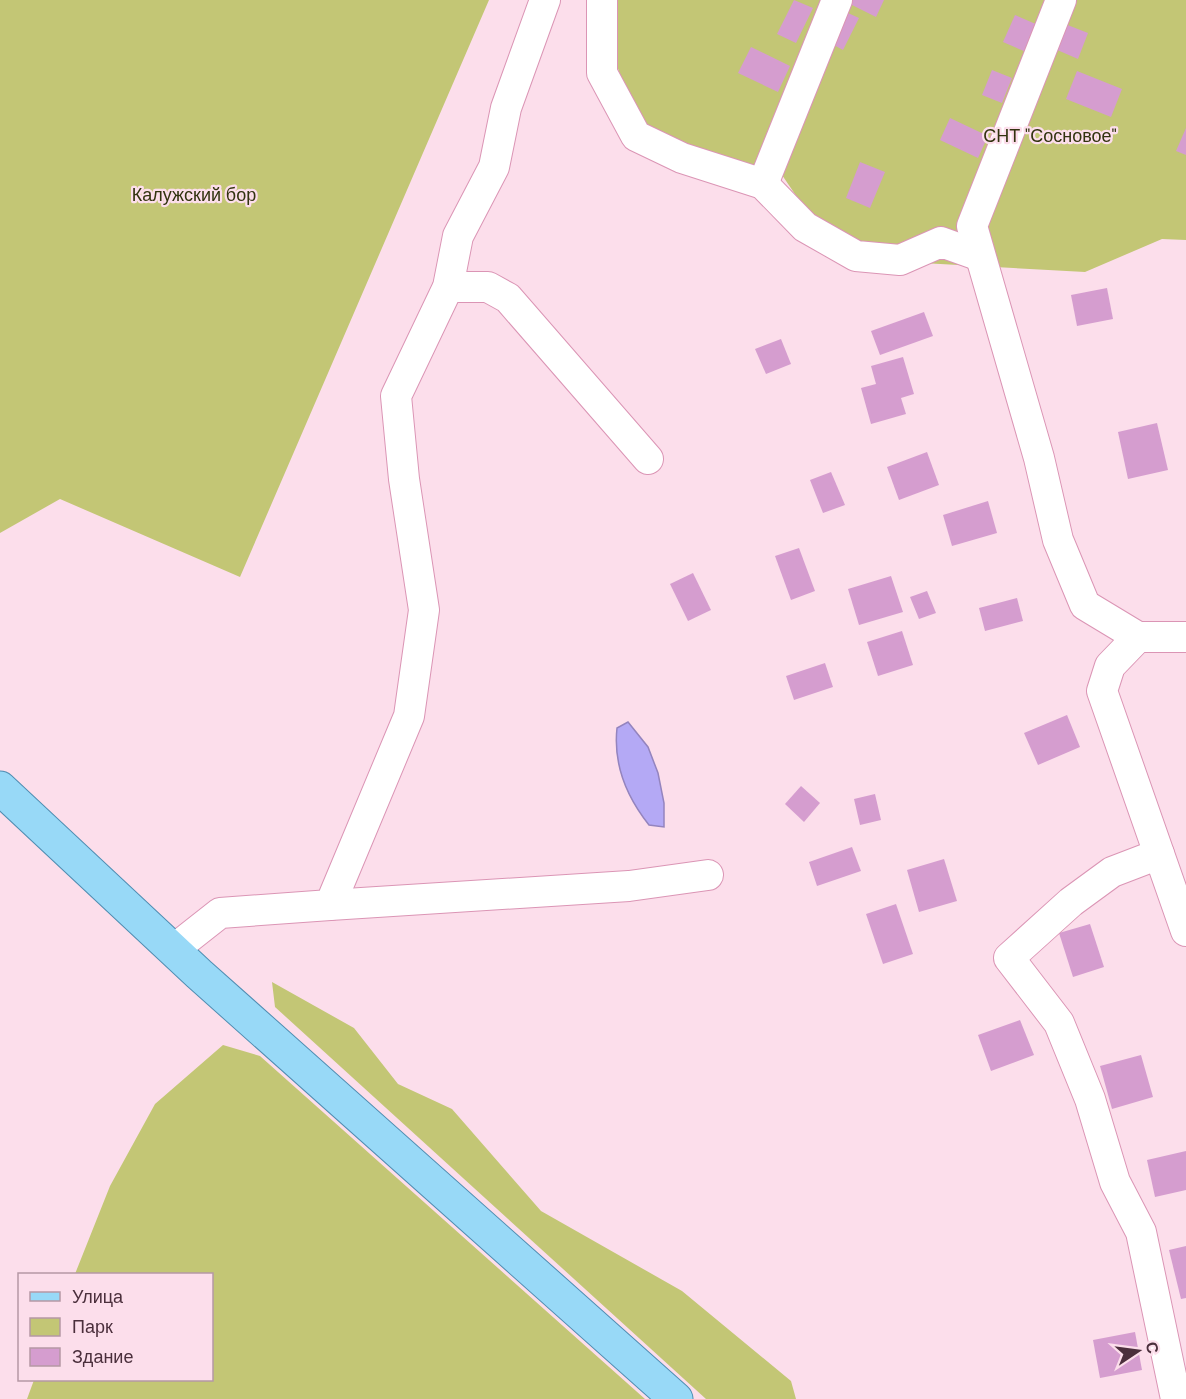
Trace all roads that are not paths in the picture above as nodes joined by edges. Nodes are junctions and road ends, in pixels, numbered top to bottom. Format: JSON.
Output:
{"nodes":[{"id":1,"x":545,"y":0,"type":"edge"},
{"id":2,"x":602,"y":0,"type":"edge"},
{"id":3,"x":837,"y":0,"type":"edge"},
{"id":4,"x":1061,"y":0,"type":"edge"},
{"id":5,"x":763,"y":184,"type":"junction"},
{"id":6,"x":980,"y":256,"type":"junction"},
{"id":7,"x":448,"y":287,"type":"junction"},
{"id":8,"x":648,"y":459,"type":"dead end"},
{"id":9,"x":1138,"y":637,"type":"junction"},
{"id":10,"x":1186,"y":637,"type":"edge"},
{"id":11,"x":0,"y":788,"type":"edge"},
{"id":12,"x":1159,"y":854,"type":"junction"},
{"id":13,"x":708,"y":875,"type":"dead end"},
{"id":14,"x":330,"y":905,"type":"junction"},
{"id":15,"x":1186,"y":931,"type":"edge"},
{"id":16,"x":173,"y":950,"type":"junction"},
{"id":17,"x":676,"y":1399,"type":"edge"},
{"id":18,"x":1176,"y":1399,"type":"edge"}],
"edges":[{"from":1,"to":7,"type":"street"},
{"from":2,"to":5,"type":"street"},
{"from":3,"to":5,"type":"street"},
{"from":4,"to":6,"type":"street"},
{"from":5,"to":6,"type":"street"},
{"from":6,"to":9,"type":"street"},
{"from":7,"to":8,"type":"street"},
{"from":7,"to":14,"type":"street"},
{"from":9,"to":10,"type":"street"},
{"from":9,"to":12,"type":"street"},
{"from":11,"to":16,"type":"main road"},
{"from":12,"to":15,"type":"street"},
{"from":12,"to":18,"type":"street"},
{"from":13,"to":14,"type":"street"},
{"from":14,"to":16,"type":"street"},
{"from":16,"to":17,"type":"main road"}]}
